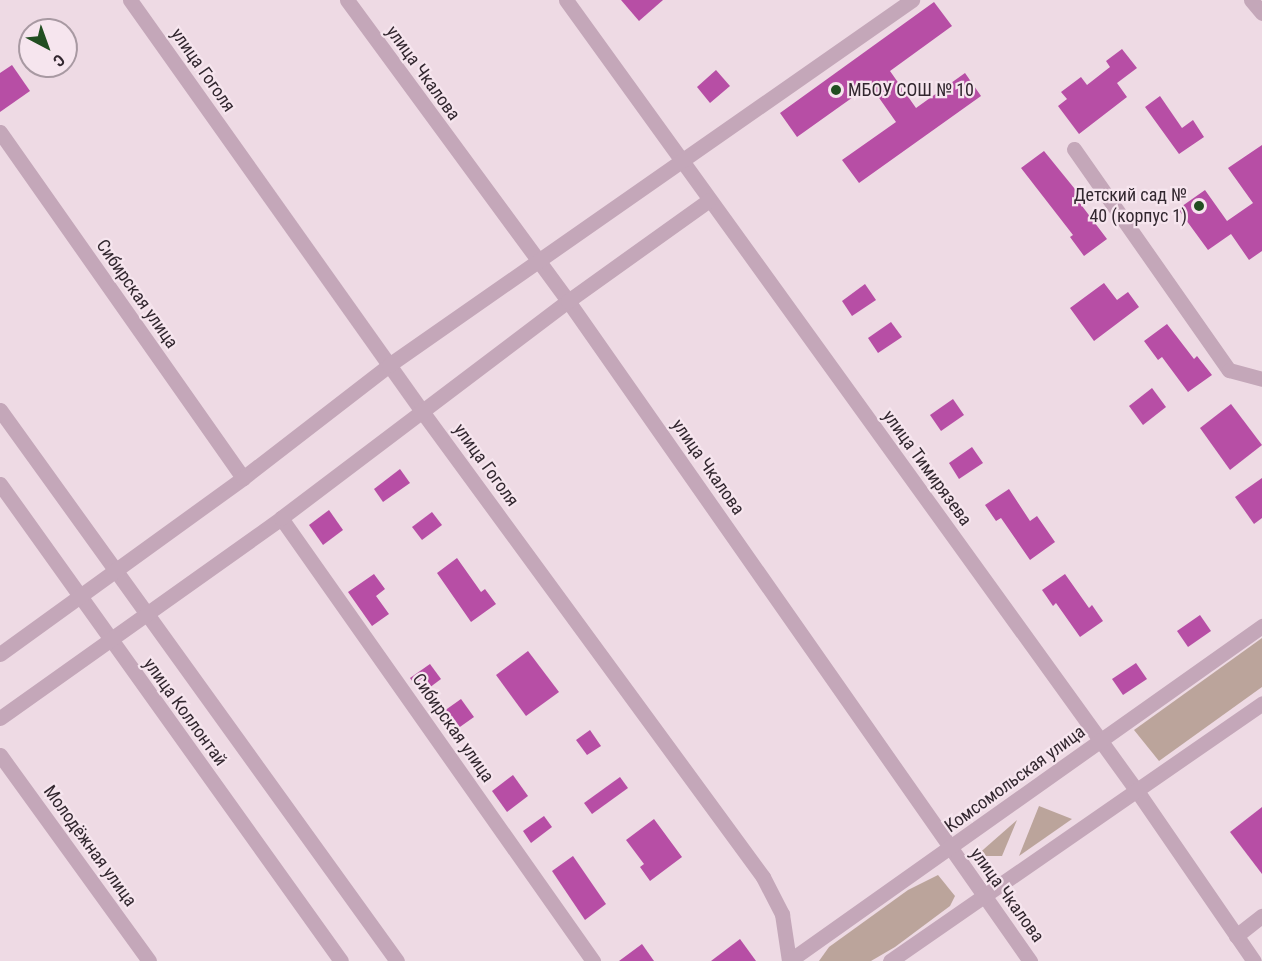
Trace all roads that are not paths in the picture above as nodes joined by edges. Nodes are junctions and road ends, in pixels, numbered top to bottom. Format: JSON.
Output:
{"nodes":[{"id":1,"x":130,"y":0,"type":"edge"},
{"id":2,"x":347,"y":0,"type":"edge"},
{"id":3,"x":566,"y":0,"type":"edge"},
{"id":4,"x":912,"y":0,"type":"edge"},
{"id":5,"x":1251,"y":0,"type":"edge"},
{"id":6,"x":1262,"y":13,"type":"edge"},
{"id":7,"x":0,"y":132,"type":"edge"},
{"id":8,"x":1074,"y":149,"type":"dead end"},
{"id":9,"x":680,"y":161,"type":"junction"},
{"id":10,"x":709,"y":200,"type":"junction"},
{"id":11,"x":537,"y":262,"type":"junction"},
{"id":12,"x":568,"y":301,"type":"junction"},
{"id":13,"x":389,"y":365,"type":"junction"},
{"id":14,"x":1262,"y":379,"type":"edge"},
{"id":15,"x":0,"y":410,"type":"edge"},
{"id":16,"x":421,"y":410,"type":"junction"},
{"id":17,"x":243,"y":478,"type":"junction"},
{"id":18,"x":0,"y":484,"type":"edge"},
{"id":19,"x":281,"y":518,"type":"junction"},
{"id":20,"x":116,"y":570,"type":"junction"},
{"id":21,"x":80,"y":596,"type":"junction"},
{"id":22,"x":148,"y":614,"type":"junction"},
{"id":23,"x":1262,"y":626,"type":"edge"},
{"id":24,"x":110,"y":641,"type":"junction"},
{"id":25,"x":0,"y":654,"type":"edge"},
{"id":26,"x":1262,"y":703,"type":"edge"},
{"id":27,"x":0,"y":718,"type":"edge"},
{"id":28,"x":1101,"y":741,"type":"junction"},
{"id":29,"x":0,"y":755,"type":"edge"},
{"id":30,"x":1137,"y":791,"type":"junction"},
{"id":31,"x":950,"y":849,"type":"junction"},
{"id":32,"x":984,"y":896,"type":"junction"},
{"id":33,"x":1262,"y":916,"type":"edge"},
{"id":34,"x":1236,"y":936,"type":"junction"},
{"id":35,"x":149,"y":961,"type":"edge"},
{"id":36,"x":341,"y":961,"type":"edge"},
{"id":37,"x":397,"y":961,"type":"edge"},
{"id":38,"x":593,"y":961,"type":"edge"},
{"id":39,"x":789,"y":961,"type":"edge"},
{"id":40,"x":890,"y":961,"type":"edge"},
{"id":41,"x":1030,"y":961,"type":"edge"},
{"id":42,"x":1254,"y":961,"type":"edge"}],
"edges":[{"from":1,"to":13,"type":"street","name":"улица Гоголя"},
{"from":2,"to":11,"type":"street","name":"улица Чкалова"},
{"from":3,"to":9,"type":"street","name":"улица Тимирязева"},
{"from":4,"to":9,"type":"street"},
{"from":5,"to":6,"type":"street"},
{"from":7,"to":17,"type":"street","name":"Сибирская улица"},
{"from":8,"to":14,"type":"street"},
{"from":9,"to":10,"type":"street","name":"улица Тимирязева"},
{"from":9,"to":11,"type":"street"},
{"from":10,"to":12,"type":"street"},
{"from":10,"to":28,"type":"street","name":"улица Тимирязева"},
{"from":11,"to":12,"type":"street","name":"улица Чкалова"},
{"from":11,"to":13,"type":"street"},
{"from":12,"to":16,"type":"street"},
{"from":12,"to":31,"type":"street","name":"улица Чкалова"},
{"from":13,"to":16,"type":"street","name":"улица Гоголя"},
{"from":13,"to":17,"type":"street"},
{"from":15,"to":20,"type":"street"},
{"from":16,"to":19,"type":"street"},
{"from":16,"to":39,"type":"street","name":"улица Гоголя"},
{"from":17,"to":20,"type":"street"},
{"from":18,"to":21,"type":"street","name":"улица Коллонтай"},
{"from":19,"to":22,"type":"street"},
{"from":19,"to":38,"type":"street","name":"Сибирская улица"},
{"from":20,"to":21,"type":"street"},
{"from":20,"to":22,"type":"street","name":"улица Коллонтай"},
{"from":21,"to":24,"type":"street","name":"улица Коллонтай"},
{"from":21,"to":25,"type":"street"},
{"from":22,"to":24,"type":"street"},
{"from":22,"to":37,"type":"street","name":"улица Коллонтай"},
{"from":23,"to":28,"type":"street","name":"Комсомольская улица"},
{"from":24,"to":27,"type":"street"},
{"from":24,"to":36,"type":"street","name":"улица Коллонтай"},
{"from":26,"to":30,"type":"street"},
{"from":28,"to":30,"type":"street","name":"улица Тимирязева"},
{"from":28,"to":31,"type":"street","name":"Комсомольская улица"},
{"from":29,"to":35,"type":"street","name":"Молодёжная улица"},
{"from":30,"to":32,"type":"street"},
{"from":30,"to":34,"type":"street","name":"улица Тимирязева"},
{"from":31,"to":32,"type":"street","name":"улица Чкалова"},
{"from":31,"to":39,"type":"street","name":"Комсомольская улица"},
{"from":32,"to":40,"type":"street"},
{"from":32,"to":41,"type":"street","name":"улица Чкалова"},
{"from":33,"to":34,"type":"street"},
{"from":34,"to":42,"type":"street","name":"улица Тимирязева"}]}
